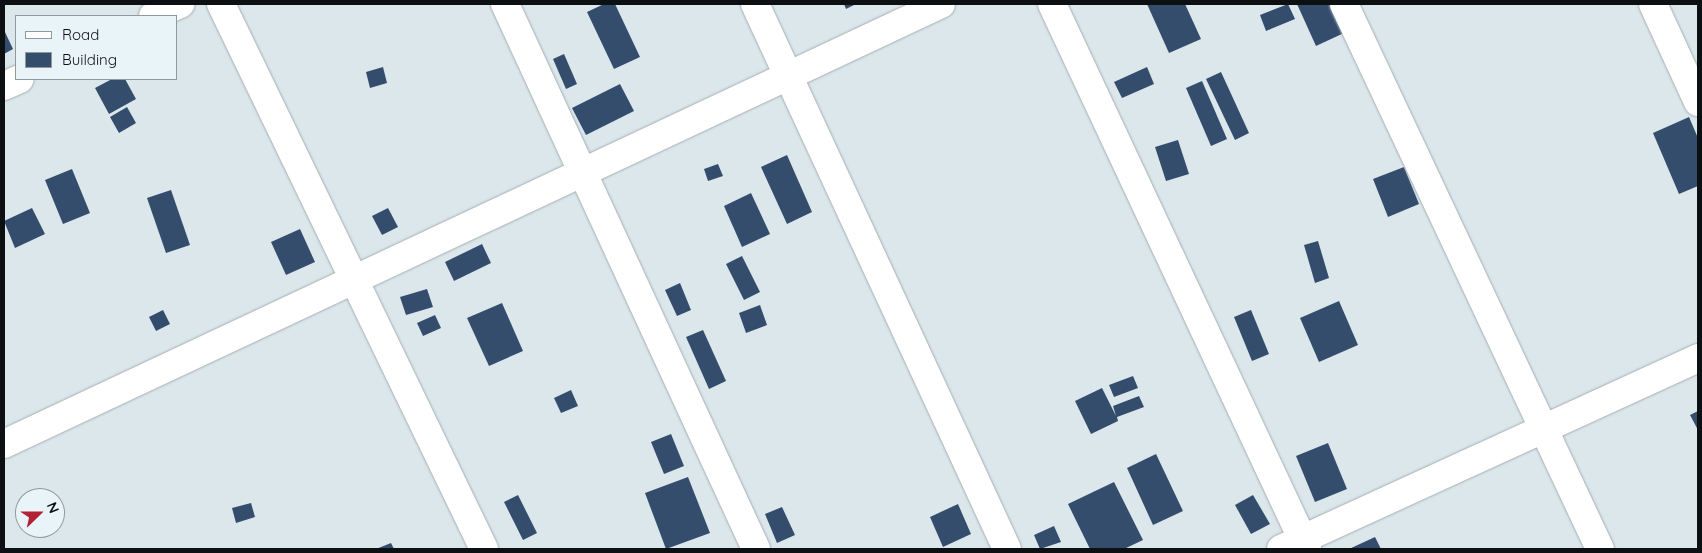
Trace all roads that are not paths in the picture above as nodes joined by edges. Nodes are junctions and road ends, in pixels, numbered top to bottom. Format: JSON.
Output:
{"nodes":[{"id":1,"x":180,"y":4,"type":"edge"},
{"id":2,"x":221,"y":4,"type":"edge"},
{"id":3,"x":505,"y":4,"type":"edge"},
{"id":4,"x":754,"y":4,"type":"edge"},
{"id":5,"x":941,"y":4,"type":"edge"},
{"id":6,"x":1052,"y":4,"type":"edge"},
{"id":7,"x":1344,"y":4,"type":"edge"},
{"id":8,"x":1653,"y":4,"type":"edge"},
{"id":9,"x":156,"y":15,"type":"edge"},
{"id":10,"x":788,"y":76,"type":"junction"},
{"id":11,"x":18,"y":80,"type":"edge"},
{"id":12,"x":4,"y":86,"type":"edge"},
{"id":13,"x":1698,"y":102,"type":"edge"},
{"id":14,"x":582,"y":172,"type":"junction"},
{"id":15,"x":354,"y":279,"type":"junction"},
{"id":16,"x":1698,"y":358,"type":"edge"},
{"id":17,"x":1543,"y":429,"type":"junction"},
{"id":18,"x":4,"y":444,"type":"edge"},
{"id":19,"x":1297,"y":546,"type":"edge"},
{"id":20,"x":484,"y":549,"type":"edge"},
{"id":21,"x":756,"y":549,"type":"edge"},
{"id":22,"x":1007,"y":549,"type":"edge"},
{"id":23,"x":1600,"y":549,"type":"edge"}],
"edges":[{"from":1,"to":9,"type":"street"},
{"from":2,"to":15,"type":"street"},
{"from":3,"to":14,"type":"street"},
{"from":4,"to":10,"type":"street"},
{"from":5,"to":10,"type":"street"},
{"from":6,"to":19,"type":"street"},
{"from":7,"to":17,"type":"street"},
{"from":8,"to":13,"type":"street"},
{"from":10,"to":14,"type":"street"},
{"from":10,"to":22,"type":"street"},
{"from":11,"to":12,"type":"street"},
{"from":14,"to":15,"type":"street"},
{"from":14,"to":21,"type":"street"},
{"from":15,"to":18,"type":"street"},
{"from":15,"to":20,"type":"street"},
{"from":16,"to":17,"type":"street"},
{"from":17,"to":19,"type":"street"},
{"from":17,"to":23,"type":"street"}]}
